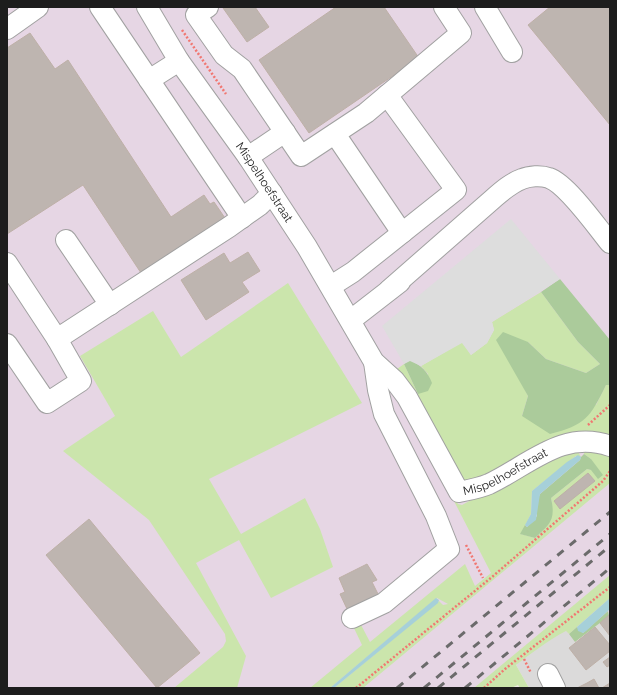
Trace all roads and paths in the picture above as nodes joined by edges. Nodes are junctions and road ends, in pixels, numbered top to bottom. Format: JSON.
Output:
{"nodes":[{"id":1,"x":38,"y":7,"type":"edge"},
{"id":2,"x":100,"y":7,"type":"edge"},
{"id":3,"x":147,"y":7,"type":"edge"},
{"id":4,"x":208,"y":7,"type":"edge"},
{"id":5,"x":444,"y":7,"type":"edge"},
{"id":6,"x":485,"y":7,"type":"edge"},
{"id":7,"x":7,"y":29,"type":"edge"},
{"id":8,"x":512,"y":52,"type":"dead end"},
{"id":9,"x":179,"y":60,"type":"junction"},
{"id":10,"x":149,"y":80,"type":"junction"},
{"id":11,"x":387,"y":95,"type":"junction"},
{"id":12,"x":285,"y":132,"type":"junction"},
{"id":13,"x":335,"y":134,"type":"junction"},
{"id":14,"x":248,"y":157,"type":"junction"},
{"id":15,"x":272,"y":193,"type":"junction"},
{"id":16,"x":242,"y":218,"type":"junction"},
{"id":17,"x":402,"y":232,"type":"junction"},
{"id":18,"x":66,"y":240,"type":"dead end"},
{"id":19,"x":610,"y":243,"type":"edge"},
{"id":20,"x":7,"y":263,"type":"edge"},
{"id":21,"x":331,"y":286,"type":"junction"},
{"id":22,"x":110,"y":305,"type":"junction"},
{"id":23,"x":351,"y":320,"type":"junction"},
{"id":24,"x":57,"y":339,"type":"junction"},
{"id":25,"x":7,"y":344,"type":"edge"},
{"id":26,"x":374,"y":362,"type":"junction"},
{"id":27,"x":610,"y":446,"type":"edge"},
{"id":28,"x":610,"y":471,"type":"edge"},
{"id":29,"x":610,"y":587,"type":"edge"},
{"id":30,"x":352,"y":618,"type":"dead end"},
{"id":31,"x":356,"y":688,"type":"edge"},
{"id":32,"x":484,"y":688,"type":"edge"}],
"edges":[{"from":1,"to":7,"type":"street"},
{"from":2,"to":10,"type":"street"},
{"from":3,"to":9,"type":"street","name":"Mispelhoefstraat"},
{"from":4,"to":12,"type":"street"},
{"from":5,"to":11,"type":"street"},
{"from":6,"to":8,"type":"street"},
{"from":9,"to":10,"type":"street"},
{"from":9,"to":14,"type":"street","name":"Mispelhoefstraat"},
{"from":10,"to":16,"type":"street"},
{"from":11,"to":13,"type":"street"},
{"from":11,"to":17,"type":"street"},
{"from":12,"to":13,"type":"street"},
{"from":12,"to":14,"type":"street"},
{"from":13,"to":17,"type":"street"},
{"from":14,"to":15,"type":"street","name":"Mispelhoefstraat"},
{"from":15,"to":16,"type":"street"},
{"from":15,"to":21,"type":"street","name":"Mispelhoefstraat"},
{"from":16,"to":22,"type":"street"},
{"from":17,"to":21,"type":"street"},
{"from":18,"to":22,"type":"street"},
{"from":19,"to":23,"type":"street"},
{"from":20,"to":24,"type":"street"},
{"from":21,"to":23,"type":"street","name":"Mispelhoefstraat"},
{"from":22,"to":24,"type":"street"},
{"from":23,"to":26,"type":"street","name":"Mispelhoefstraat"},
{"from":24,"to":25,"type":"street"},
{"from":26,"to":27,"type":"street","name":"Mispelhoefstraat"},
{"from":26,"to":30,"type":"street","name":"Mispelhoefstraat"},
{"from":28,"to":31,"type":"path"},
{"from":29,"to":32,"type":"path"}]}
